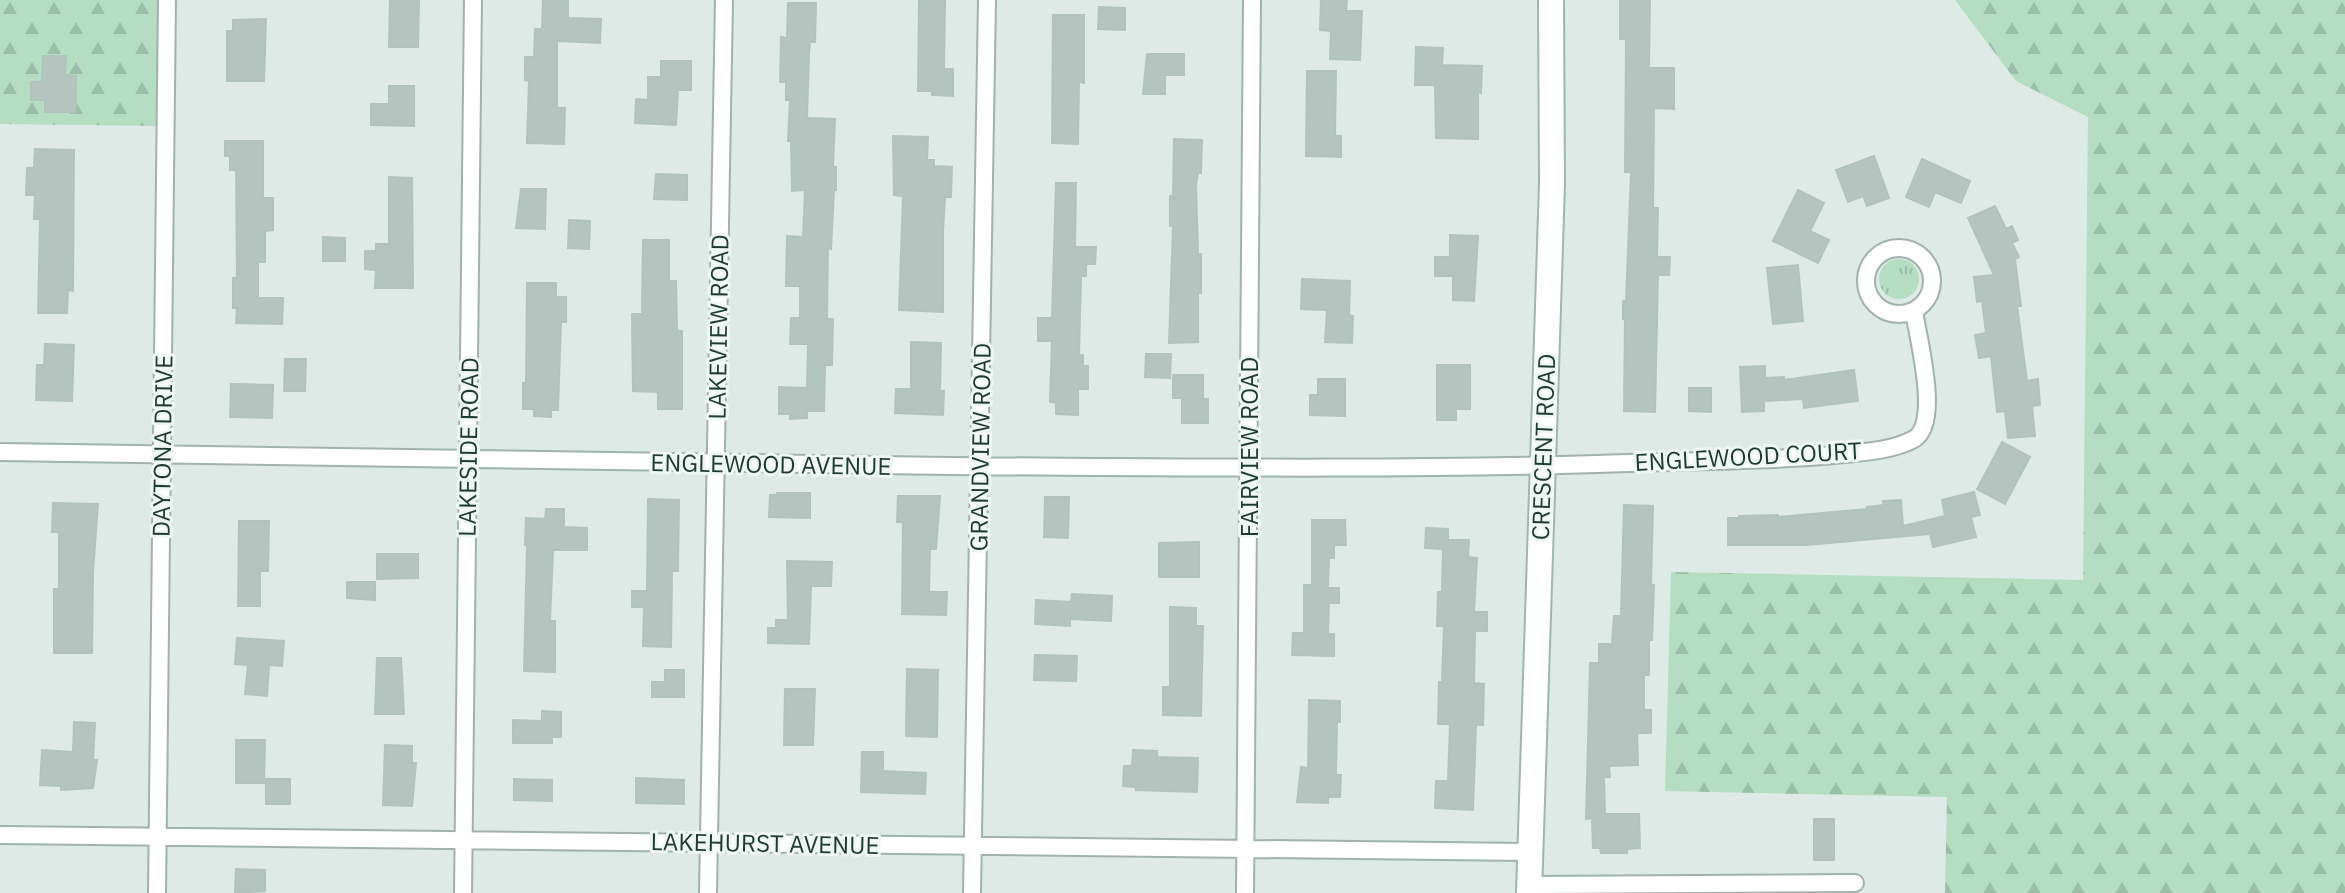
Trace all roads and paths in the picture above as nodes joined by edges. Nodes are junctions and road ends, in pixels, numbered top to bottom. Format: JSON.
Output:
{"nodes":[{"id":1,"x":167,"y":0,"type":"edge"},
{"id":2,"x":473,"y":0,"type":"edge"},
{"id":3,"x":724,"y":0,"type":"edge"},
{"id":4,"x":987,"y":0,"type":"edge"},
{"id":5,"x":1252,"y":0,"type":"edge"},
{"id":6,"x":1551,"y":0,"type":"edge"},
{"id":7,"x":1914,"y":311,"type":"junction"},
{"id":8,"x":0,"y":452,"type":"edge"},
{"id":9,"x":162,"y":456,"type":"junction"},
{"id":10,"x":468,"y":459,"type":"junction"},
{"id":11,"x":716,"y":464,"type":"junction"},
{"id":12,"x":1543,"y":465,"type":"junction"},
{"id":13,"x":980,"y":466,"type":"junction"},
{"id":14,"x":1249,"y":468,"type":"junction"},
{"id":15,"x":0,"y":835,"type":"edge"},
{"id":16,"x":158,"y":836,"type":"junction"},
{"id":17,"x":464,"y":840,"type":"junction"},
{"id":18,"x":709,"y":841,"type":"junction"},
{"id":19,"x":973,"y":846,"type":"junction"},
{"id":20,"x":1246,"y":849,"type":"junction"},
{"id":21,"x":1530,"y":852,"type":"junction"},
{"id":22,"x":1855,"y":883,"type":"dead end"},
{"id":23,"x":1529,"y":889,"type":"edge"},
{"id":24,"x":157,"y":893,"type":"edge"},
{"id":25,"x":463,"y":893,"type":"edge"},
{"id":26,"x":708,"y":893,"type":"edge"},
{"id":27,"x":972,"y":893,"type":"edge"},
{"id":28,"x":1245,"y":893,"type":"edge"}],
"edges":[{"from":1,"to":9,"type":"street","name":"DAYTONA DRIVE"},
{"from":2,"to":10,"type":"street","name":"LAKESIDE ROAD"},
{"from":3,"to":11,"type":"street","name":"LAKEVIEW ROAD"},
{"from":4,"to":13,"type":"street","name":"GRANDVIEW ROAD"},
{"from":5,"to":14,"type":"street","name":"FAIRVIEW ROAD"},
{"from":6,"to":12,"type":"street","name":"CRESCENT ROAD"},
{"from":7,"to":7,"type":"street"},
{"from":7,"to":12,"type":"street","name":"ENGLEWOOD COURT"},
{"from":8,"to":9,"type":"street","name":"ENGLEWOOD AVENUE"},
{"from":9,"to":10,"type":"street","name":"ENGLEWOOD AVENUE"},
{"from":9,"to":16,"type":"street","name":"DAYTONA DRIVE"},
{"from":10,"to":11,"type":"street","name":"ENGLEWOOD AVENUE"},
{"from":10,"to":17,"type":"street","name":"LAKESIDE ROAD"},
{"from":11,"to":13,"type":"street","name":"ENGLEWOOD AVENUE"},
{"from":11,"to":18,"type":"street","name":"LAKEVIEW ROAD"},
{"from":12,"to":14,"type":"street","name":"ENGLEWOOD AVENUE"},
{"from":12,"to":21,"type":"street","name":"CRESCENT ROAD"},
{"from":13,"to":14,"type":"street","name":"ENGLEWOOD AVENUE"},
{"from":13,"to":19,"type":"street","name":"GRANDVIEW ROAD"},
{"from":14,"to":20,"type":"street","name":"FAIRVIEW ROAD"},
{"from":15,"to":16,"type":"street","name":"LAKEHURST AVENUE"},
{"from":16,"to":17,"type":"street","name":"LAKEHURST AVENUE"},
{"from":16,"to":24,"type":"street","name":"DAYTONA DRIVE"},
{"from":17,"to":18,"type":"street","name":"LAKEHURST AVENUE"},
{"from":17,"to":25,"type":"street","name":"LAKESIDE ROAD"},
{"from":18,"to":19,"type":"street","name":"LAKEHURST AVENUE"},
{"from":18,"to":26,"type":"street","name":"LAKEVIEW ROAD"},
{"from":19,"to":20,"type":"street","name":"LAKEHURST AVENUE"},
{"from":19,"to":27,"type":"street","name":"GRANDVIEW ROAD"},
{"from":20,"to":21,"type":"street","name":"LAKEHURST AVENUE"},
{"from":20,"to":28,"type":"street","name":"FAIRVIEW ROAD"},
{"from":21,"to":23,"type":"street","name":"CRESCENT ROAD"},
{"from":22,"to":23,"type":"street"}]}
